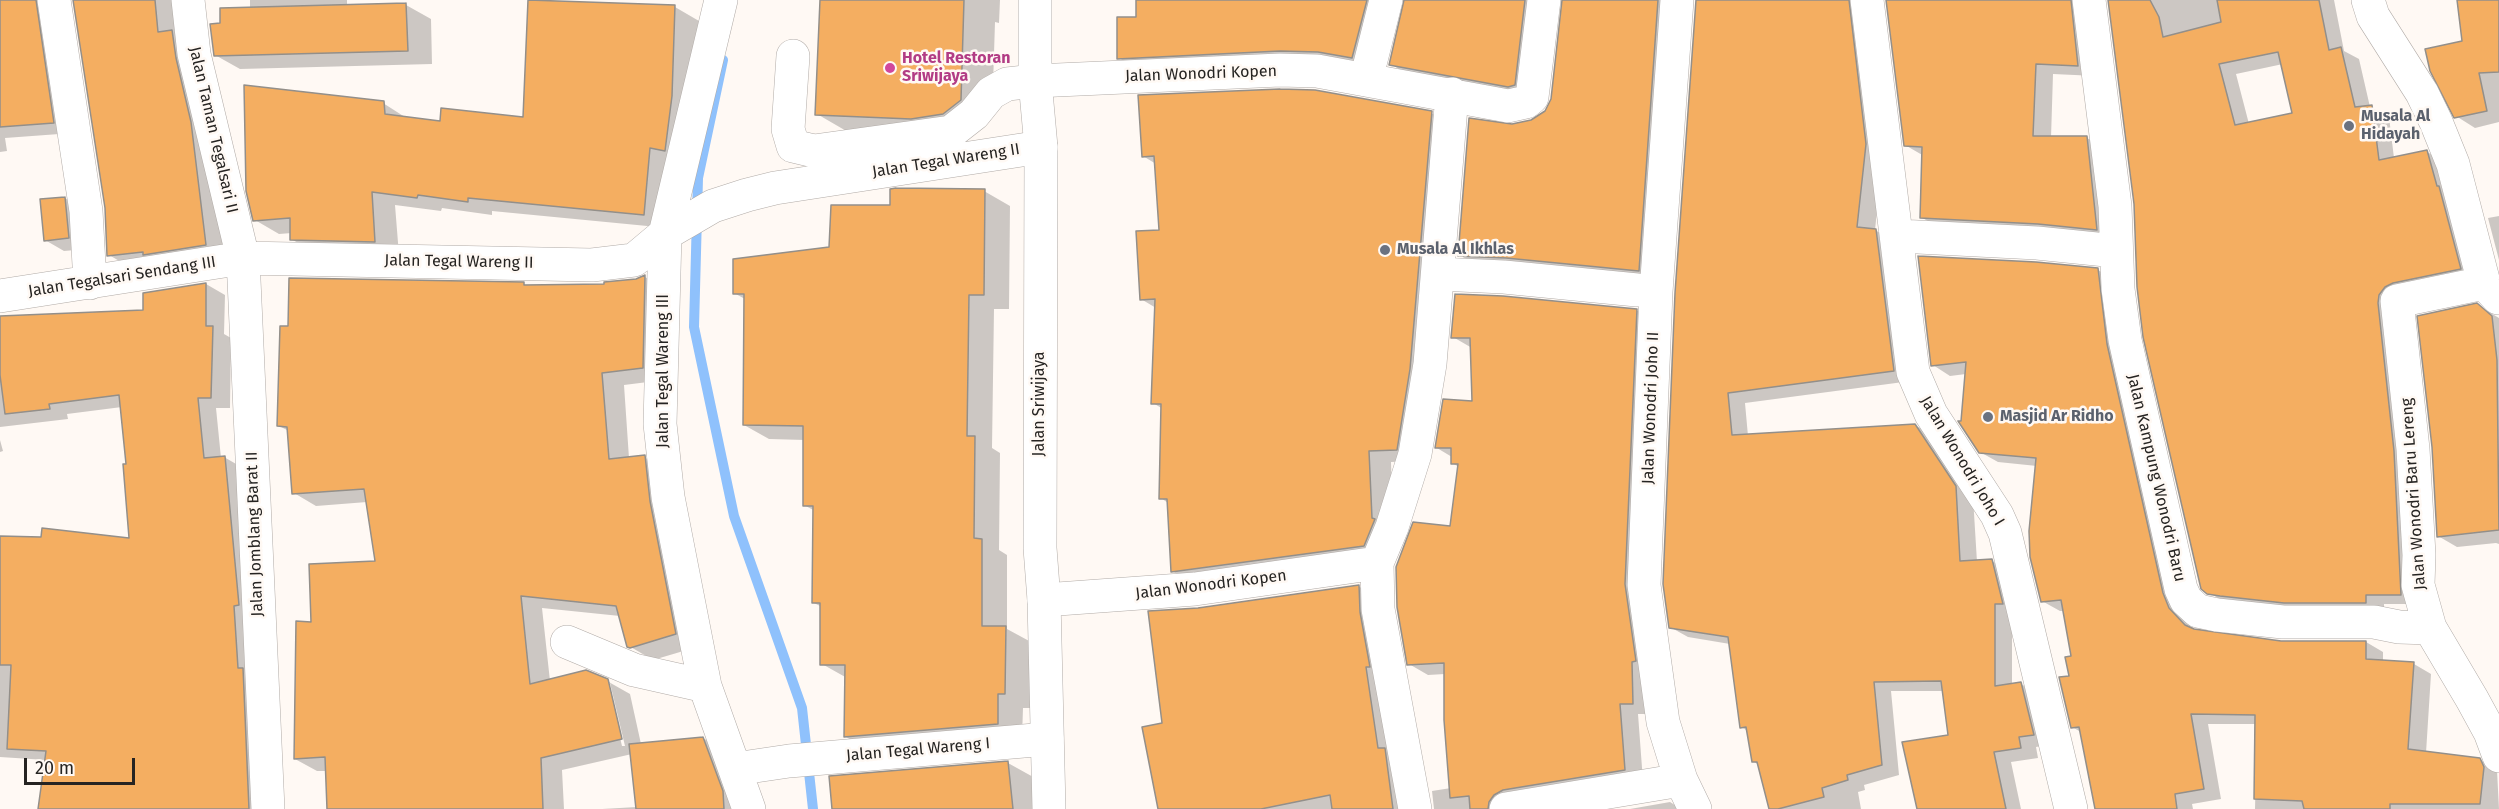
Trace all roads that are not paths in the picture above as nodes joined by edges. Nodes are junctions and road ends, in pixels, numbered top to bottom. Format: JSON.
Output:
{"nodes":[{"id":1,"x":54,"y":0,"type":"edge"},
{"id":2,"x":188,"y":0,"type":"edge"},
{"id":3,"x":721,"y":0,"type":"edge"},
{"id":4,"x":1035,"y":0,"type":"edge"},
{"id":5,"x":1386,"y":0,"type":"edge"},
{"id":6,"x":1544,"y":0,"type":"edge"},
{"id":7,"x":1677,"y":0,"type":"edge"},
{"id":8,"x":1867,"y":0,"type":"edge"},
{"id":9,"x":2089,"y":0,"type":"edge"},
{"id":10,"x":2368,"y":0,"type":"edge"},
{"id":11,"x":793,"y":56,"type":"dead end"},
{"id":12,"x":1366,"y":80,"type":"junction"},
{"id":13,"x":1035,"y":81,"type":"junction"},
{"id":14,"x":1452,"y":94,"type":"junction"},
{"id":15,"x":1041,"y":147,"type":"junction"},
{"id":16,"x":672,"y":230,"type":"junction"},
{"id":17,"x":1898,"y":236,"type":"junction"},
{"id":18,"x":2116,"y":251,"type":"junction"},
{"id":19,"x":243,"y":258,"type":"junction"},
{"id":20,"x":1438,"y":274,"type":"junction"},
{"id":21,"x":90,"y":283,"type":"junction"},
{"id":22,"x":1636,"y":290,"type":"dead end"},
{"id":23,"x":2492,"y":291,"type":"edge"},
{"id":24,"x":0,"y":296,"type":"edge"},
{"id":25,"x":1377,"y":563,"type":"junction"},
{"id":26,"x":1044,"y":600,"type":"junction"},
{"id":27,"x":2430,"y":628,"type":"junction"},
{"id":28,"x":567,"y":642,"type":"dead end"},
{"id":29,"x":705,"y":686,"type":"junction"},
{"id":30,"x":1047,"y":739,"type":"junction"},
{"id":31,"x":2499,"y":756,"type":"edge"},
{"id":32,"x":735,"y":769,"type":"junction"},
{"id":33,"x":1688,"y":795,"type":"edge"},
{"id":34,"x":268,"y":809,"type":"edge"},
{"id":35,"x":749,"y":809,"type":"edge"},
{"id":36,"x":1049,"y":809,"type":"edge"},
{"id":37,"x":1415,"y":809,"type":"edge"},
{"id":38,"x":1506,"y":809,"type":"edge"},
{"id":39,"x":2071,"y":809,"type":"edge"}],
"edges":[{"from":1,"to":21,"type":"street"},
{"from":2,"to":19,"type":"street","name":"Jalan Taman Tegalsari II"},
{"from":3,"to":16,"type":"street","name":"Jalan Tegal Wareng III"},
{"from":4,"to":13,"type":"street","name":"Jalan Sriwijaya"},
{"from":5,"to":12,"type":"street"},
{"from":6,"to":14,"type":"street","name":"Jalan Wonodri Kopen"},
{"from":7,"to":33,"type":"street","name":"Jalan Wonodri Joho II"},
{"from":8,"to":17,"type":"street","name":"Jalan Wonodri Joho I"},
{"from":9,"to":18,"type":"street","name":"Jalan Kampung Wonodri Baru"},
{"from":10,"to":23,"type":"street"},
{"from":11,"to":13,"type":"street","name":"Jalan Wonodri Kopen"},
{"from":12,"to":13,"type":"street","name":"Jalan Wonodri Kopen"},
{"from":12,"to":14,"type":"street","name":"Jalan Wonodri Kopen"},
{"from":13,"to":15,"type":"street","name":"Jalan Sriwijaya"},
{"from":14,"to":20,"type":"street"},
{"from":15,"to":16,"type":"street","name":"Jalan Tegal Wareng II"},
{"from":15,"to":26,"type":"street","name":"Jalan Sriwijaya"},
{"from":16,"to":19,"type":"street","name":"Jalan Tegal Wareng II"},
{"from":16,"to":29,"type":"street","name":"Jalan Tegal Wareng III"},
{"from":17,"to":18,"type":"street"},
{"from":17,"to":39,"type":"street","name":"Jalan Wonodri Joho I"},
{"from":18,"to":27,"type":"street","name":"Jalan Kampung Wonodri Baru"},
{"from":19,"to":21,"type":"street","name":"Jalan Tegalsari Sendang III"},
{"from":19,"to":34,"type":"street","name":"Jalan Jomblang Barat II"},
{"from":20,"to":22,"type":"street"},
{"from":20,"to":25,"type":"street"},
{"from":21,"to":24,"type":"street","name":"Jalan Tegalsari Sendang III"},
{"from":23,"to":27,"type":"street","name":"Jalan Wonodri Baru Lereng"},
{"from":25,"to":26,"type":"street","name":"Jalan Wonodri Kopen"},
{"from":25,"to":37,"type":"street"},
{"from":26,"to":30,"type":"street","name":"Jalan Sriwijaya"},
{"from":27,"to":31,"type":"street","name":"Jalan Wonodri Baru Lereng"},
{"from":28,"to":29,"type":"street"},
{"from":29,"to":32,"type":"street","name":"Jalan Tegal Wareng III"},
{"from":30,"to":32,"type":"street","name":"Jalan Tegal Wareng I"},
{"from":30,"to":36,"type":"street","name":"Jalan Sriwijaya"},
{"from":32,"to":35,"type":"street","name":"Jalan Tegal Wareng III"},
{"from":33,"to":38,"type":"street"}]}
